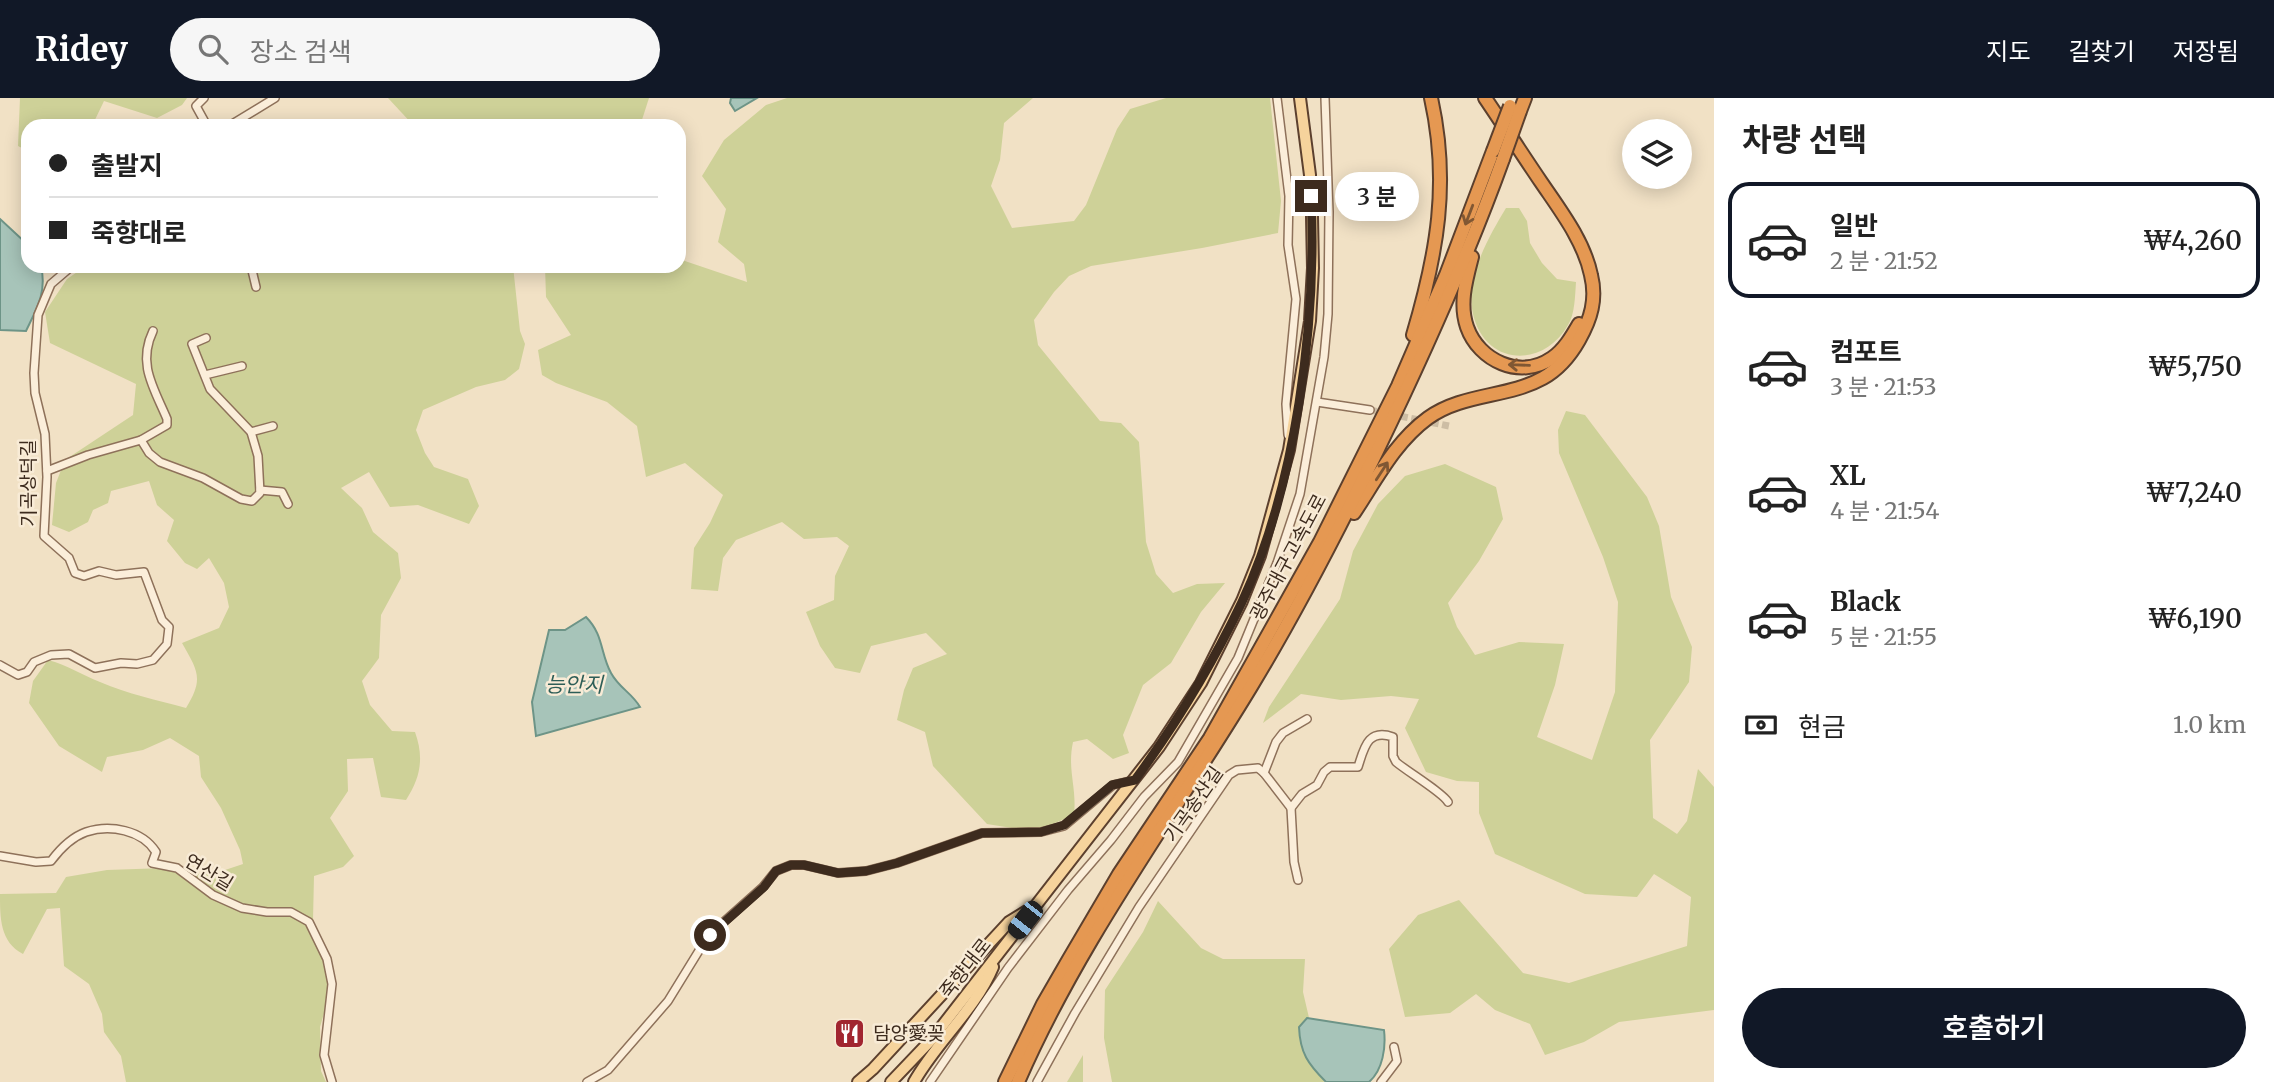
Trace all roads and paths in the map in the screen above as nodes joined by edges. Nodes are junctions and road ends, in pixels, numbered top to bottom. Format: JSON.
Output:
{"nodes":[{"id":1,"x":204,"y":98,"type":"edge"},
{"id":2,"x":275,"y":98,"type":"edge"},
{"id":3,"x":1277,"y":98,"type":"edge"},
{"id":4,"x":1300,"y":98,"type":"edge"},
{"id":5,"x":1325,"y":98,"type":"edge"},
{"id":6,"x":1431,"y":98,"type":"edge"},
{"id":7,"x":1475,"y":98,"type":"edge"},
{"id":8,"x":1485,"y":98,"type":"edge"},
{"id":9,"x":1525,"y":98,"type":"edge"},
{"id":10,"x":1514,"y":105,"type":"edge"},
{"id":11,"x":203,"y":119,"type":"edge"},
{"id":12,"x":240,"y":119,"type":"edge"},
{"id":13,"x":1498,"y":155,"type":"junction"},
{"id":14,"x":1485,"y":211,"type":"junction"},
{"id":15,"x":64,"y":273,"type":"edge"},
{"id":16,"x":253,"y":273,"type":"edge"},
{"id":17,"x":256,"y":287,"type":"dead end"},
{"id":18,"x":153,"y":331,"type":"dead end"},
{"id":19,"x":206,"y":338,"type":"dead end"},
{"id":20,"x":242,"y":366,"type":"dead end"},
{"id":21,"x":205,"y":375,"type":"junction"},
{"id":22,"x":1398,"y":386,"type":"junction"},
{"id":23,"x":1317,"y":402,"type":"junction"},
{"id":24,"x":1370,"y":410,"type":"tunnel mouth"},
{"id":25,"x":273,"y":426,"type":"dead end"},
{"id":26,"x":251,"y":432,"type":"junction"},
{"id":27,"x":141,"y":440,"type":"junction"},
{"id":28,"x":1289,"y":450,"type":"junction"},
{"id":29,"x":47,"y":471,"type":"junction"},
{"id":30,"x":260,"y":490,"type":"junction"},
{"id":31,"x":288,"y":504,"type":"dead end"},
{"id":32,"x":1329,"y":548,"type":"junction"},
{"id":33,"x":0,"y":665,"type":"edge"},
{"id":34,"x":1307,"y":719,"type":"dead end"},
{"id":35,"x":1264,"y":773,"type":"junction"},
{"id":36,"x":1135,"y":780,"type":"junction"},
{"id":37,"x":1448,"y":802,"type":"dead end"},
{"id":38,"x":1291,"y":808,"type":"junction"},
{"id":39,"x":0,"y":856,"type":"edge"},
{"id":40,"x":1298,"y":880,"type":"dead end"},
{"id":41,"x":1038,"y":903,"type":"junction"},
{"id":42,"x":999,"y":953,"type":"junction"},
{"id":43,"x":1394,"y":1048,"type":"dead end"},
{"id":44,"x":331,"y":1082,"type":"edge"},
{"id":45,"x":587,"y":1082,"type":"edge"},
{"id":46,"x":858,"y":1082,"type":"edge"},
{"id":47,"x":891,"y":1082,"type":"edge"},
{"id":48,"x":914,"y":1082,"type":"edge"},
{"id":49,"x":930,"y":1082,"type":"edge"},
{"id":50,"x":1005,"y":1082,"type":"edge"},
{"id":51,"x":1018,"y":1082,"type":"edge"},
{"id":52,"x":1037,"y":1082,"type":"edge"},
{"id":53,"x":1381,"y":1082,"type":"edge"}],
"edges":[{"from":1,"to":11,"type":"street"},
{"from":2,"to":12,"type":"street"},
{"from":3,"to":28,"type":"street"},
{"from":4,"to":28,"type":"main road","name":"죽향대로"},
{"from":5,"to":23,"type":"street"},
{"from":6,"to":22,"type":"highway"},
{"from":7,"to":14,"type":"highway","one_way":true},
{"from":32,"to":8,"type":"highway","one_way":true},
{"from":9,"to":10,"type":"highway","name":"광주대구고속도로"},
{"from":10,"to":13,"type":"highway","name":"광주대구고속도로","bridge":true},
{"from":13,"to":14,"type":"highway","name":"광주대구고속도로"},
{"from":13,"to":22,"type":"highway","name":"광주대구고속도로","one_way":true},
{"from":14,"to":32,"type":"highway","name":"광주대구고속도로"},
{"from":15,"to":29,"type":"street","name":"기곡상덕길"},
{"from":16,"to":17,"type":"street"},
{"from":18,"to":27,"type":"street"},
{"from":19,"to":21,"type":"street"},
{"from":20,"to":21,"type":"street"},
{"from":21,"to":26,"type":"street"},
{"from":22,"to":50,"type":"highway","name":"광주대구고속도로"},
{"from":23,"to":24,"type":"street"},
{"from":23,"to":49,"type":"street"},
{"from":25,"to":26,"type":"street"},
{"from":26,"to":30,"type":"street"},
{"from":27,"to":29,"type":"street"},
{"from":27,"to":30,"type":"street"},
{"from":28,"to":36,"type":"main road","name":"죽향대로"},
{"from":29,"to":33,"type":"street","name":"기곡상덕길"},
{"from":30,"to":31,"type":"street"},
{"from":32,"to":51,"type":"highway","name":"광주대구고속도로"},
{"from":34,"to":35,"type":"street"},
{"from":35,"to":38,"type":"street"},
{"from":35,"to":52,"type":"street","name":"기곡송산길"},
{"from":36,"to":41,"type":"main road","name":"죽향대로"},
{"from":36,"to":45,"type":"street"},
{"from":37,"to":38,"type":"street"},
{"from":38,"to":40,"type":"street"},
{"from":39,"to":44,"type":"street","name":"연산길"},
{"from":41,"to":42,"type":"main road","name":"죽향대로"},
{"from":41,"to":46,"type":"main road"},
{"from":42,"to":47,"type":"main road","name":"죽향대로"},
{"from":42,"to":48,"type":"main road"},
{"from":43,"to":53,"type":"street"}]}
